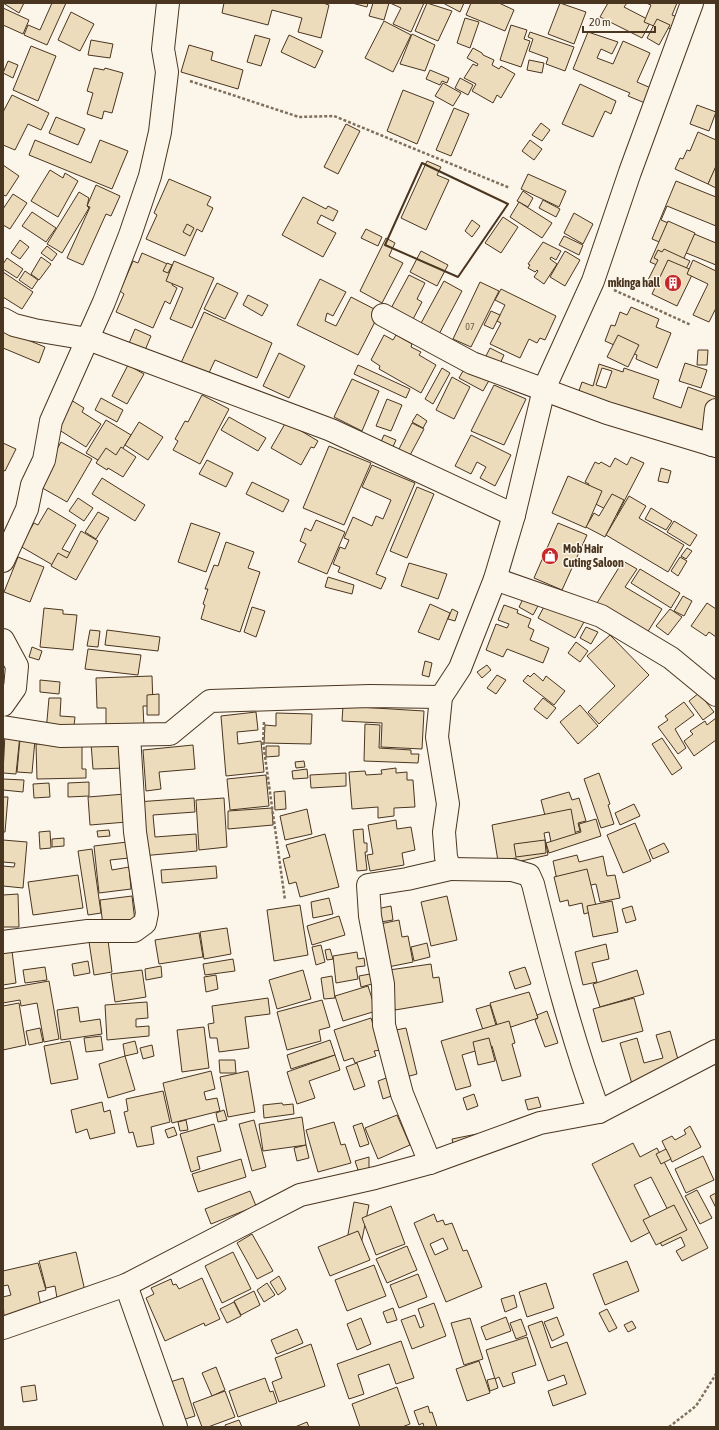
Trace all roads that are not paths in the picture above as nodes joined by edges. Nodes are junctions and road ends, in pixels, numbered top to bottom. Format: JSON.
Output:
{"nodes":[{"id":1,"x":168,"y":3,"type":"edge"},
{"id":2,"x":692,"y":3,"type":"edge"},
{"id":3,"x":383,"y":315,"type":"dead end"},
{"id":4,"x":3,"y":319,"type":"edge"},
{"id":5,"x":88,"y":339,"type":"junction"},
{"id":6,"x":544,"y":389,"type":"junction"},
{"id":7,"x":716,"y":410,"type":"edge"},
{"id":8,"x":714,"y":445,"type":"edge"},
{"id":9,"x":514,"y":515,"type":"junction"},
{"id":10,"x":3,"y":561,"type":"edge"},
{"id":11,"x":495,"y":579,"type":"junction"},
{"id":12,"x":3,"y":640,"type":"edge"},
{"id":13,"x":716,"y":695,"type":"edge"},
{"id":14,"x":441,"y":697,"type":"junction"},
{"id":15,"x":3,"y":705,"type":"edge"},
{"id":16,"x":3,"y":727,"type":"edge"},
{"id":17,"x":129,"y":735,"type":"junction"},
{"id":18,"x":450,"y":869,"type":"junction"},
{"id":19,"x":3,"y":942,"type":"edge"},
{"id":20,"x":716,"y":1051,"type":"edge"},
{"id":21,"x":599,"y":1112,"type":"junction"},
{"id":22,"x":430,"y":1163,"type":"junction"},
{"id":23,"x":126,"y":1285,"type":"junction"},
{"id":24,"x":3,"y":1328,"type":"edge"},
{"id":25,"x":176,"y":1427,"type":"edge"}],
"edges":[{"from":1,"to":5,"type":"street"},
{"from":2,"to":6,"type":"street"},
{"from":3,"to":6,"type":"street"},
{"from":4,"to":5,"type":"street"},
{"from":5,"to":9,"type":"street"},
{"from":5,"to":10,"type":"street"},
{"from":6,"to":8,"type":"street"},
{"from":6,"to":9,"type":"street"},
{"from":7,"to":8,"type":"street"},
{"from":9,"to":11,"type":"street"},
{"from":11,"to":13,"type":"street"},
{"from":11,"to":14,"type":"street"},
{"from":12,"to":15,"type":"street"},
{"from":14,"to":17,"type":"street"},
{"from":14,"to":18,"type":"street"},
{"from":16,"to":17,"type":"street"},
{"from":17,"to":19,"type":"street"},
{"from":18,"to":21,"type":"street"},
{"from":18,"to":22,"type":"street"},
{"from":20,"to":21,"type":"street"},
{"from":21,"to":22,"type":"street"},
{"from":22,"to":23,"type":"street"},
{"from":23,"to":24,"type":"street"},
{"from":23,"to":25,"type":"street"}]}
